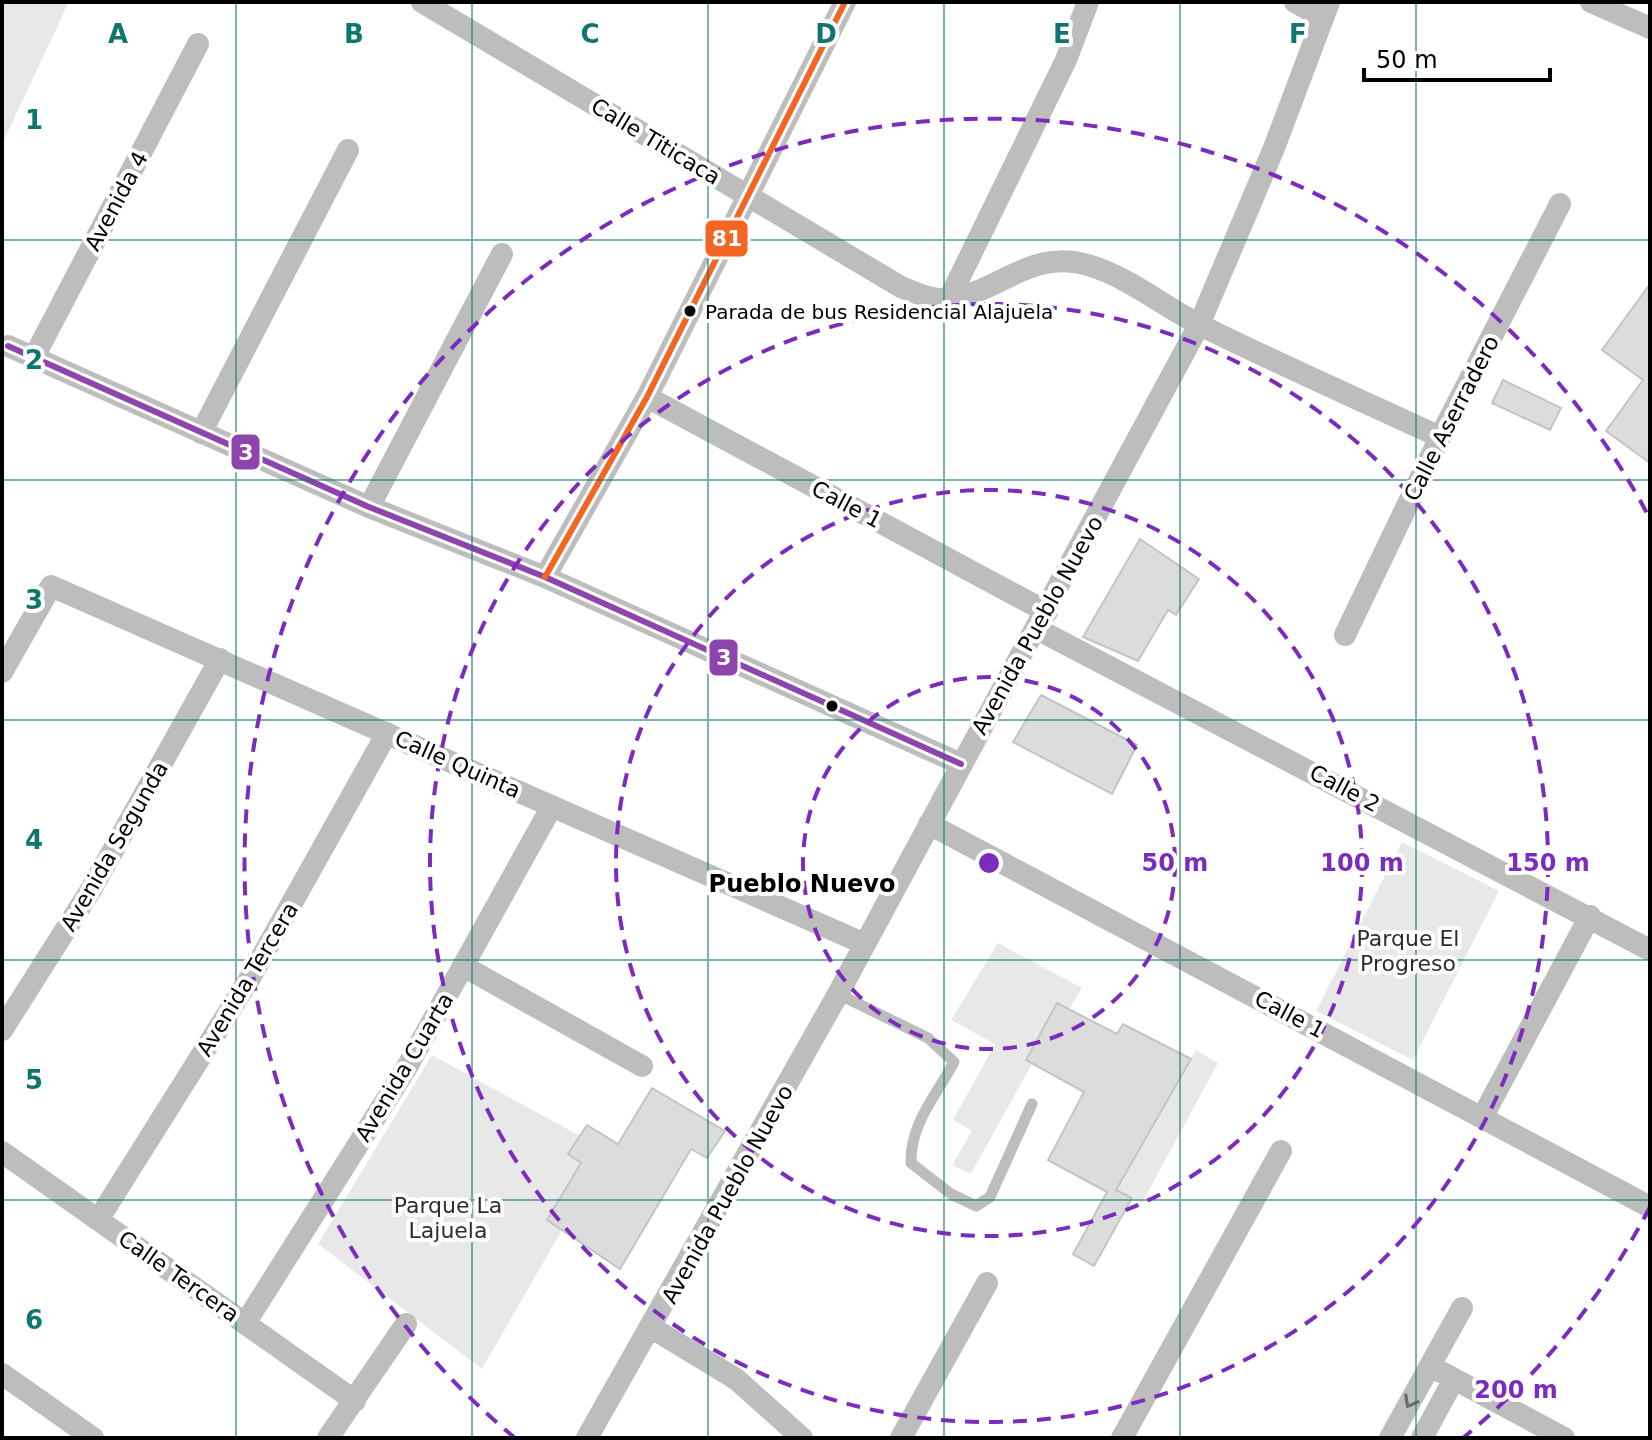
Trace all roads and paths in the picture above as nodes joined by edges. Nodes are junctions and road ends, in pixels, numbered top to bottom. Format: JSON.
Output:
{"nodes":[{"id":1,"x":422,"y":2,"type":"edge"},
{"id":2,"x":845,"y":2,"type":"edge"},
{"id":3,"x":1088,"y":2,"type":"edge"},
{"id":4,"x":1295,"y":2,"type":"edge"},
{"id":5,"x":1591,"y":2,"type":"edge"},
{"id":6,"x":1326,"y":10,"type":"edge"},
{"id":7,"x":1650,"y":28,"type":"edge"},
{"id":8,"x":198,"y":44,"type":"dead end"},
{"id":9,"x":348,"y":150,"type":"dead end"},
{"id":10,"x":750,"y":196,"type":"junction"},
{"id":11,"x":1560,"y":204,"type":"dead end"},
{"id":12,"x":502,"y":254,"type":"dead end"},
{"id":13,"x":949,"y":299,"type":"junction"},
{"id":14,"x":1199,"y":325,"type":"junction"},
{"id":15,"x":8,"y":346,"type":"dead end"},
{"id":16,"x":34,"y":357,"type":"junction"},
{"id":17,"x":647,"y":397,"type":"junction"},
{"id":18,"x":201,"y":433,"type":"junction"},
{"id":19,"x":1440,"y":437,"type":"junction"},
{"id":20,"x":369,"y":507,"type":"junction"},
{"id":21,"x":545,"y":577,"type":"junction"},
{"id":22,"x":1042,"y":621,"type":"junction"},
{"id":23,"x":1345,"y":635,"type":"dead end"},
{"id":24,"x":220,"y":659,"type":"junction"},
{"id":25,"x":2,"y":672,"type":"edge"},
{"id":26,"x":387,"y":733,"type":"junction"},
{"id":27,"x":961,"y":764,"type":"junction"},
{"id":28,"x":552,"y":806,"type":"junction"},
{"id":29,"x":929,"y":824,"type":"junction"},
{"id":30,"x":1590,"y":916,"type":"junction"},
{"id":31,"x":865,"y":944,"type":"junction"},
{"id":32,"x":1650,"y":950,"type":"edge"},
{"id":33,"x":463,"y":966,"type":"junction"},
{"id":34,"x":838,"y":994,"type":"junction"},
{"id":35,"x":2,"y":1030,"type":"edge"},
{"id":36,"x":642,"y":1066,"type":"dead end"},
{"id":37,"x":1032,"y":1104,"type":"dead end"},
{"id":38,"x":1483,"y":1116,"type":"junction"},
{"id":39,"x":1281,"y":1151,"type":"dead end"},
{"id":40,"x":2,"y":1152,"type":"edge"},
{"id":41,"x":1650,"y":1207,"type":"edge"},
{"id":42,"x":98,"y":1220,"type":"junction"},
{"id":43,"x":987,"y":1283,"type":"dead end"},
{"id":44,"x":1462,"y":1308,"type":"dead end"},
{"id":45,"x":246,"y":1322,"type":"junction"},
{"id":46,"x":406,"y":1324,"type":"dead end"},
{"id":47,"x":652,"y":1328,"type":"junction"},
{"id":48,"x":1430,"y":1366,"type":"junction"},
{"id":49,"x":2,"y":1374,"type":"edge"},
{"id":50,"x":1454,"y":1379,"type":"junction"},
{"id":51,"x":355,"y":1401,"type":"junction"},
{"id":52,"x":93,"y":1438,"type":"edge"},
{"id":53,"x":328,"y":1438,"type":"edge"},
{"id":54,"x":587,"y":1438,"type":"edge"},
{"id":55,"x":802,"y":1438,"type":"edge"},
{"id":56,"x":901,"y":1438,"type":"edge"},
{"id":57,"x":1122,"y":1438,"type":"edge"},
{"id":58,"x":1390,"y":1438,"type":"edge"},
{"id":59,"x":1422,"y":1438,"type":"edge"},
{"id":60,"x":1564,"y":1438,"type":"edge"}],
"edges":[{"from":1,"to":10,"type":"street","name":"Calle Titicaca"},
{"from":2,"to":10,"type":"street"},
{"from":3,"to":13,"type":"street"},
{"from":4,"to":6,"type":"street"},
{"from":5,"to":7,"type":"street"},
{"from":6,"to":14,"type":"street","name":"Avenida Pueblo Nuevo"},
{"from":8,"to":16,"type":"street","name":"Avenida 4"},
{"from":9,"to":18,"type":"street"},
{"from":10,"to":13,"type":"street","name":"Calle Titicaca"},
{"from":10,"to":17,"type":"street"},
{"from":11,"to":19,"type":"street","name":"Calle Aserradero"},
{"from":12,"to":20,"type":"street"},
{"from":13,"to":14,"type":"street"},
{"from":14,"to":19,"type":"street"},
{"from":14,"to":22,"type":"street","name":"Avenida Pueblo Nuevo"},
{"from":15,"to":16,"type":"street"},
{"from":16,"to":18,"type":"street"},
{"from":17,"to":21,"type":"street"},
{"from":17,"to":22,"type":"street","name":"Calle 1"},
{"from":18,"to":20,"type":"street"},
{"from":19,"to":23,"type":"street","name":"Calle Aserradero"},
{"from":20,"to":21,"type":"street"},
{"from":21,"to":27,"type":"street"},
{"from":22,"to":27,"type":"street","name":"Avenida Pueblo Nuevo"},
{"from":22,"to":30,"type":"street","name":"Calle 2"},
{"from":24,"to":25,"type":"street","name":"Calle Quinta"},
{"from":24,"to":26,"type":"street","name":"Calle Quinta"},
{"from":24,"to":35,"type":"street","name":"Avenida Segunda"},
{"from":26,"to":28,"type":"street","name":"Calle Quinta"},
{"from":26,"to":42,"type":"street","name":"Avenida Tercera"},
{"from":27,"to":29,"type":"street","name":"Avenida Pueblo Nuevo"},
{"from":28,"to":31,"type":"street","name":"Calle Quinta"},
{"from":28,"to":33,"type":"street","name":"Avenida Cuarta"},
{"from":29,"to":31,"type":"street","name":"Avenida Pueblo Nuevo"},
{"from":29,"to":38,"type":"street","name":"Calle 1"},
{"from":30,"to":32,"type":"street","name":"Calle 2"},
{"from":30,"to":38,"type":"street"},
{"from":31,"to":34,"type":"street","name":"Avenida Pueblo Nuevo"},
{"from":33,"to":36,"type":"street"},
{"from":33,"to":45,"type":"street","name":"Avenida Cuarta"},
{"from":34,"to":37,"type":"lane"},
{"from":34,"to":47,"type":"street","name":"Avenida Pueblo Nuevo"},
{"from":38,"to":41,"type":"street","name":"Calle 1"},
{"from":39,"to":57,"type":"street"},
{"from":40,"to":42,"type":"street","name":"Calle Tercera"},
{"from":42,"to":45,"type":"street","name":"Calle Tercera"},
{"from":43,"to":56,"type":"street"},
{"from":44,"to":48,"type":"street"},
{"from":45,"to":51,"type":"street","name":"Calle Tercera"},
{"from":46,"to":51,"type":"street"},
{"from":47,"to":54,"type":"street","name":"Avenida Pueblo Nuevo"},
{"from":47,"to":55,"type":"street"},
{"from":48,"to":50,"type":"street"},
{"from":48,"to":58,"type":"street","one_way":true},
{"from":49,"to":52,"type":"street"},
{"from":50,"to":59,"type":"street"},
{"from":50,"to":60,"type":"street"},
{"from":51,"to":53,"type":"street"}]}
